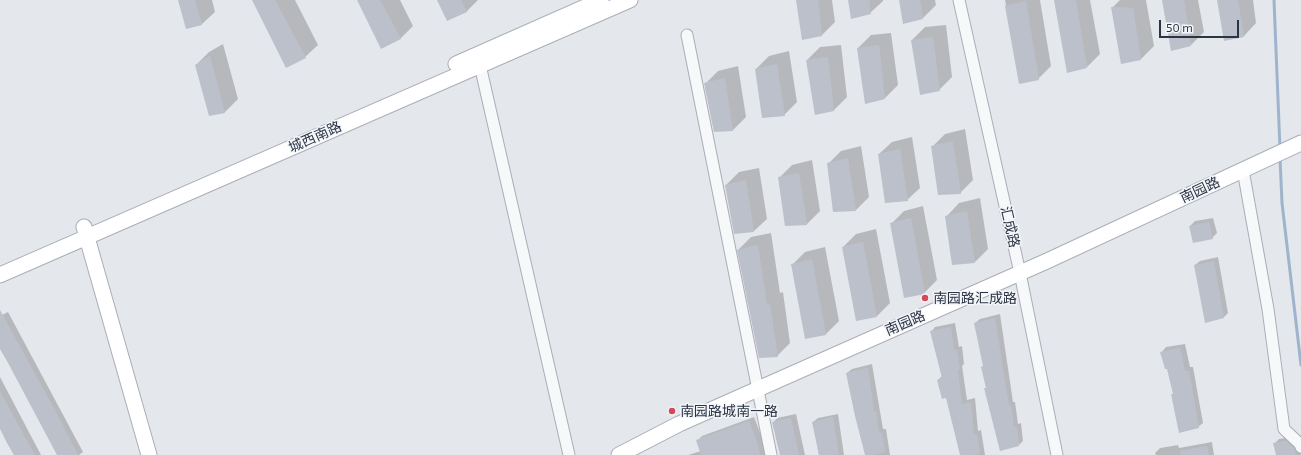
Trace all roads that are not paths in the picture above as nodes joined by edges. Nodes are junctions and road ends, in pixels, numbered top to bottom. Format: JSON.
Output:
{"nodes":[{"id":1,"x":601,"y":0,"type":"edge"},
{"id":2,"x":630,"y":0,"type":"edge"},
{"id":3,"x":959,"y":0,"type":"edge"},
{"id":4,"x":687,"y":35,"type":"dead end"},
{"id":5,"x":480,"y":65,"type":"junction"},
{"id":6,"x":1298,"y":145,"type":"edge"},
{"id":7,"x":1248,"y":168,"type":"junction"},
{"id":8,"x":85,"y":232,"type":"junction"},
{"id":9,"x":0,"y":263,"type":"edge"},
{"id":10,"x":1020,"y":273,"type":"junction"},
{"id":11,"x":0,"y":275,"type":"edge"},
{"id":12,"x":757,"y":389,"type":"junction"},
{"id":13,"x":1301,"y":447,"type":"edge"},
{"id":14,"x":148,"y":455,"type":"edge"},
{"id":15,"x":569,"y":455,"type":"edge"},
{"id":16,"x":619,"y":455,"type":"edge"},
{"id":17,"x":771,"y":455,"type":"edge"},
{"id":18,"x":1057,"y":455,"type":"edge"}],
"edges":[{"from":1,"to":8,"type":"main road","name":"城西南路"},
{"from":2,"to":5,"type":"main road","name":"城西南路"},
{"from":3,"to":10,"type":"street","name":"汇成路"},
{"from":4,"to":12,"type":"street"},
{"from":5,"to":8,"type":"main road","name":"城西南路"},
{"from":5,"to":15,"type":"street"},
{"from":6,"to":7,"type":"main road","name":"南园路"},
{"from":7,"to":10,"type":"main road","name":"南园路"},
{"from":7,"to":13,"type":"street"},
{"from":8,"to":9,"type":"main road","name":"城西南路"},
{"from":8,"to":11,"type":"main road","name":"城西南路"},
{"from":8,"to":14,"type":"main road"},
{"from":10,"to":12,"type":"main road","name":"南园路"},
{"from":10,"to":18,"type":"street","name":"汇成路"},
{"from":12,"to":16,"type":"main road","name":"南园路"},
{"from":12,"to":17,"type":"street"}]}
